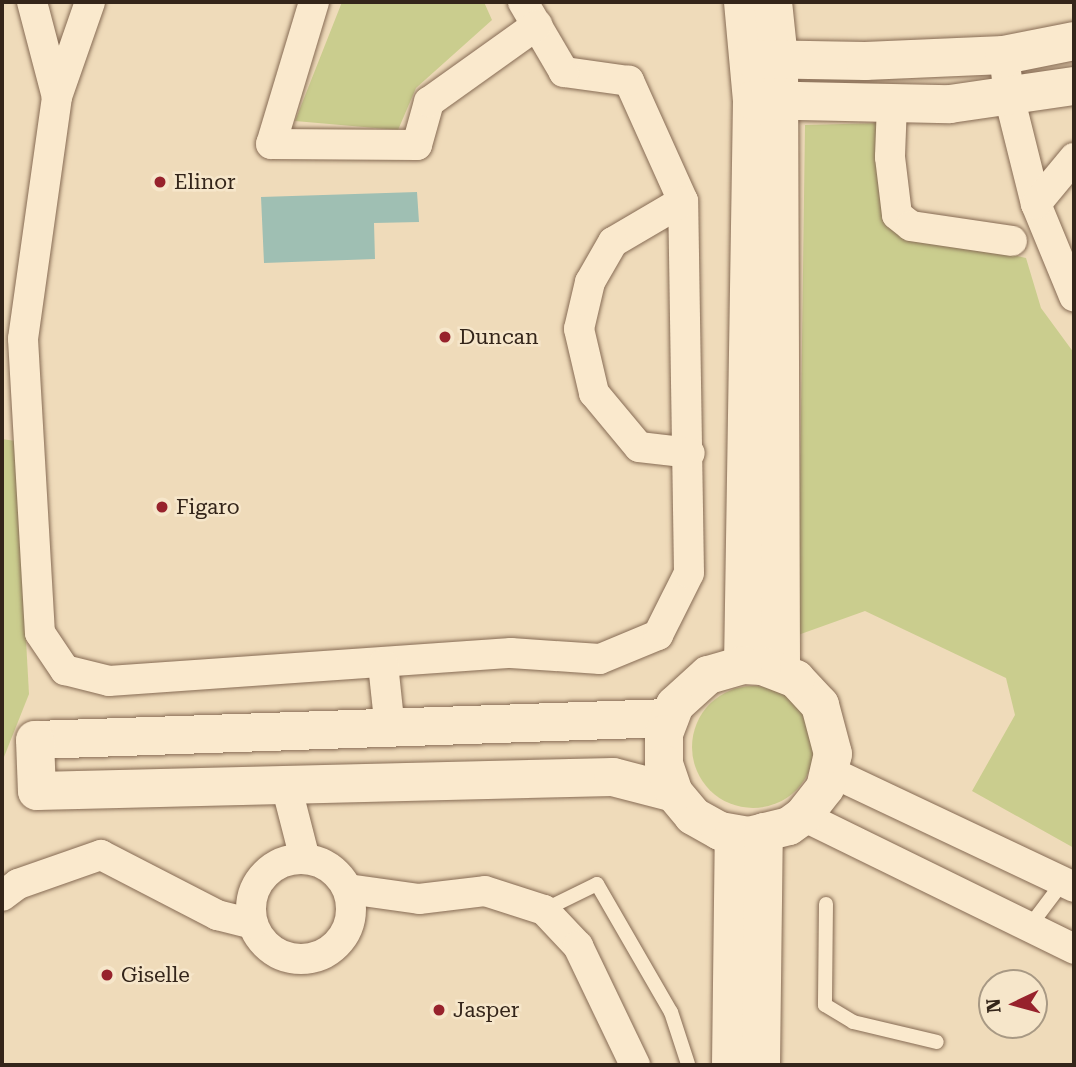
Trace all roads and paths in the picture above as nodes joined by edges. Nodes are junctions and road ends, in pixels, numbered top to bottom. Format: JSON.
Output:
{"nodes":[{"id":1,"x":32,"y":2,"type":"edge"},
{"id":2,"x":90,"y":2,"type":"edge"},
{"id":3,"x":314,"y":2,"type":"edge"},
{"id":4,"x":743,"y":2,"type":"edge"},
{"id":5,"x":774,"y":2,"type":"edge"},
{"id":6,"x":527,"y":8,"type":"edge"},
{"id":7,"x":1074,"y":41,"type":"edge"},
{"id":8,"x":1004,"y":55,"type":"junction"},
{"id":9,"x":765,"y":59,"type":"junction"},
{"id":10,"x":1074,"y":86,"type":"edge"},
{"id":11,"x":1009,"y":96,"type":"junction"},
{"id":12,"x":57,"y":97,"type":"junction"},
{"id":13,"x":765,"y":101,"type":"junction"},
{"id":14,"x":891,"y":104,"type":"junction"},
{"id":15,"x":1074,"y":158,"type":"edge"},
{"id":16,"x":683,"y":201,"type":"junction"},
{"id":17,"x":1036,"y":204,"type":"junction"},
{"id":18,"x":1012,"y":241,"type":"dead end"},
{"id":19,"x":1074,"y":296,"type":"edge"},
{"id":20,"x":690,"y":453,"type":"junction"},
{"id":21,"x":383,"y":664,"type":"junction"},
{"id":22,"x":743,"y":664,"type":"junction"},
{"id":23,"x":781,"y":671,"type":"junction"},
{"id":24,"x":669,"y":718,"type":"junction"},
{"id":25,"x":390,"y":729,"type":"junction"},
{"id":26,"x":164,"y":736,"type":"junction"},
{"id":27,"x":831,"y":772,"type":"junction"},
{"id":28,"x":286,"y":785,"type":"junction"},
{"id":29,"x":164,"y":788,"type":"junction"},
{"id":30,"x":674,"y":793,"type":"junction"},
{"id":31,"x":803,"y":816,"type":"junction"},
{"id":32,"x":749,"y":833,"type":"junction"},
{"id":33,"x":305,"y":859,"type":"junction"},
{"id":34,"x":1069,"y":884,"type":"edge"},
{"id":35,"x":348,"y":889,"type":"junction"},
{"id":36,"x":2,"y":896,"type":"edge"},
{"id":37,"x":826,"y":904,"type":"dead end"},
{"id":38,"x":544,"y":910,"type":"junction"},
{"id":39,"x":253,"y":924,"type":"junction"},
{"id":40,"x":1030,"y":927,"type":"junction"},
{"id":41,"x":1074,"y":949,"type":"edge"},
{"id":42,"x":937,"y":1042,"type":"dead end"},
{"id":43,"x":688,"y":1064,"type":"edge"},
{"id":44,"x":635,"y":1065,"type":"edge"},
{"id":45,"x":731,"y":1065,"type":"edge"},
{"id":46,"x":761,"y":1065,"type":"edge"}],
"edges":[{"from":1,"to":12,"type":"street"},
{"from":2,"to":12,"type":"street"},
{"from":3,"to":6,"type":"street"},
{"from":4,"to":9,"type":"street"},
{"from":5,"to":9,"type":"street"},
{"from":6,"to":16,"type":"street"},
{"from":7,"to":8,"type":"street"},
{"from":8,"to":9,"type":"street"},
{"from":8,"to":11,"type":"street"},
{"from":9,"to":13,"type":"street"},
{"from":10,"to":11,"type":"street"},
{"from":11,"to":14,"type":"street"},
{"from":11,"to":17,"type":"street"},
{"from":12,"to":21,"type":"street"},
{"from":13,"to":14,"type":"street"},
{"from":13,"to":22,"type":"street"},
{"from":13,"to":23,"type":"street"},
{"from":14,"to":18,"type":"street"},
{"from":15,"to":17,"type":"street"},
{"from":16,"to":20,"type":"street"},
{"from":16,"to":20,"type":"street"},
{"from":17,"to":19,"type":"street"},
{"from":20,"to":21,"type":"street"},
{"from":21,"to":25,"type":"street"},
{"from":22,"to":23,"type":"street"},
{"from":22,"to":24,"type":"street"},
{"from":23,"to":27,"type":"street"},
{"from":24,"to":25,"type":"street"},
{"from":24,"to":30,"type":"street"},
{"from":25,"to":26,"type":"street"},
{"from":26,"to":29,"type":"street"},
{"from":26,"to":29,"type":"street"},
{"from":27,"to":31,"type":"street"},
{"from":27,"to":34,"type":"street"},
{"from":28,"to":29,"type":"street"},
{"from":28,"to":30,"type":"street"},
{"from":28,"to":33,"type":"street"},
{"from":30,"to":32,"type":"street"},
{"from":31,"to":32,"type":"street"},
{"from":31,"to":40,"type":"street"},
{"from":32,"to":45,"type":"street"},
{"from":32,"to":46,"type":"street"},
{"from":33,"to":35,"type":"street"},
{"from":33,"to":39,"type":"street"},
{"from":34,"to":40,"type":"lane"},
{"from":35,"to":38,"type":"street"},
{"from":35,"to":39,"type":"street"},
{"from":36,"to":39,"type":"street"},
{"from":37,"to":42,"type":"lane"},
{"from":38,"to":43,"type":"lane"},
{"from":38,"to":44,"type":"street"},
{"from":40,"to":41,"type":"street"}]}
